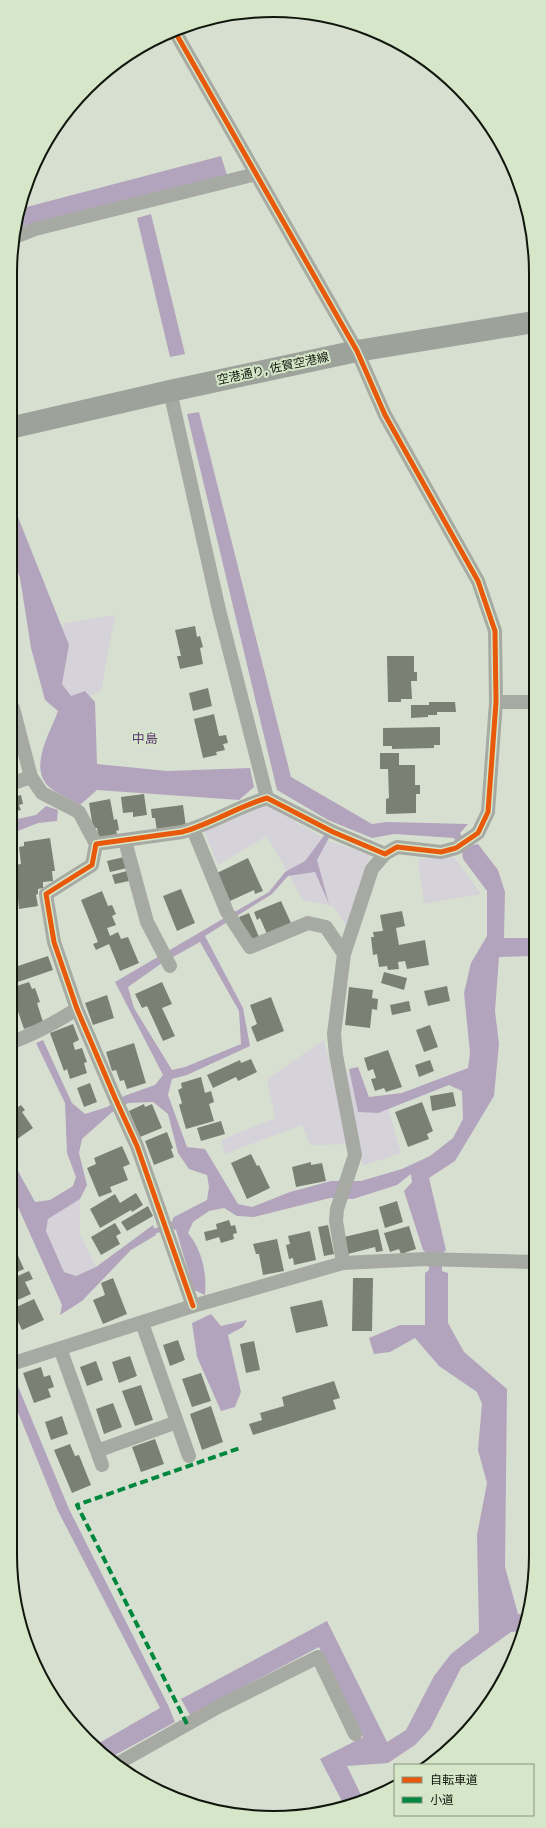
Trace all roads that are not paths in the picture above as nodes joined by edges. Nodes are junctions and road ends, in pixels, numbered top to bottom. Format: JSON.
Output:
{"nodes":[{"id":1,"x":177,"y":35,"type":"edge"},
{"id":2,"x":256,"y":174,"type":"junction"},
{"id":3,"x":20,"y":234,"type":"edge"},
{"id":4,"x":529,"y":323,"type":"edge"},
{"id":5,"x":357,"y":351,"type":"junction"},
{"id":6,"x":170,"y":391,"type":"junction"},
{"id":7,"x":17,"y":426,"type":"edge"},
{"id":8,"x":496,"y":702,"type":"junction"},
{"id":9,"x":529,"y":702,"type":"edge"},
{"id":10,"x":17,"y":723,"type":"edge"},
{"id":11,"x":31,"y":777,"type":"junction"},
{"id":12,"x":17,"y":781,"type":"edge"},
{"id":13,"x":267,"y":798,"type":"junction"},
{"id":14,"x":194,"y":829,"type":"junction"},
{"id":15,"x":125,"y":841,"type":"junction"},
{"id":16,"x":96,"y":844,"type":"junction"},
{"id":17,"x":385,"y":854,"type":"junction"},
{"id":18,"x":344,"y":954,"type":"junction"},
{"id":19,"x":170,"y":966,"type":"dead end"},
{"id":20,"x":77,"y":1009,"type":"junction"},
{"id":21,"x":17,"y":1040,"type":"edge"},
{"id":22,"x":529,"y":1262,"type":"edge"},
{"id":23,"x":344,"y":1263,"type":"junction"},
{"id":24,"x":193,"y":1306,"type":"junction"},
{"id":25,"x":142,"y":1323,"type":"junction"},
{"id":26,"x":60,"y":1348,"type":"junction"},
{"id":27,"x":17,"y":1362,"type":"edge"},
{"id":28,"x":177,"y":1422,"type":"junction"},
{"id":29,"x":97,"y":1451,"type":"junction"},
{"id":30,"x":189,"y":1456,"type":"dead end"},
{"id":31,"x":102,"y":1465,"type":"dead end"},
{"id":32,"x":355,"y":1734,"type":"dead end"},
{"id":33,"x":122,"y":1761,"type":"edge"}],
"edges":[{"from":1,"to":2,"type":"street"},
{"from":2,"to":3,"type":"street"},
{"from":2,"to":5,"type":"street"},
{"from":4,"to":5,"type":"main road","name":"空港通り, 佐賀空港線"},
{"from":5,"to":6,"type":"main road","name":"空港通り, 佐賀空港線"},
{"from":5,"to":8,"type":"street"},
{"from":6,"to":7,"type":"main road","name":"空港通り, 佐賀空港線"},
{"from":6,"to":13,"type":"street"},
{"from":8,"to":9,"type":"street"},
{"from":8,"to":17,"type":"street"},
{"from":10,"to":11,"type":"street"},
{"from":11,"to":12,"type":"street"},
{"from":11,"to":16,"type":"street"},
{"from":13,"to":14,"type":"street"},
{"from":13,"to":17,"type":"street"},
{"from":14,"to":15,"type":"street"},
{"from":14,"to":18,"type":"street"},
{"from":15,"to":16,"type":"street"},
{"from":15,"to":19,"type":"street"},
{"from":16,"to":20,"type":"street"},
{"from":17,"to":18,"type":"street"},
{"from":18,"to":23,"type":"street"},
{"from":20,"to":21,"type":"street"},
{"from":20,"to":24,"type":"street"},
{"from":22,"to":23,"type":"street"},
{"from":23,"to":24,"type":"street"},
{"from":24,"to":25,"type":"street"},
{"from":25,"to":26,"type":"street"},
{"from":25,"to":28,"type":"street"},
{"from":26,"to":27,"type":"street"},
{"from":26,"to":29,"type":"street"},
{"from":28,"to":29,"type":"street"},
{"from":28,"to":30,"type":"street"},
{"from":29,"to":31,"type":"street"},
{"from":32,"to":33,"type":"street"}]}
